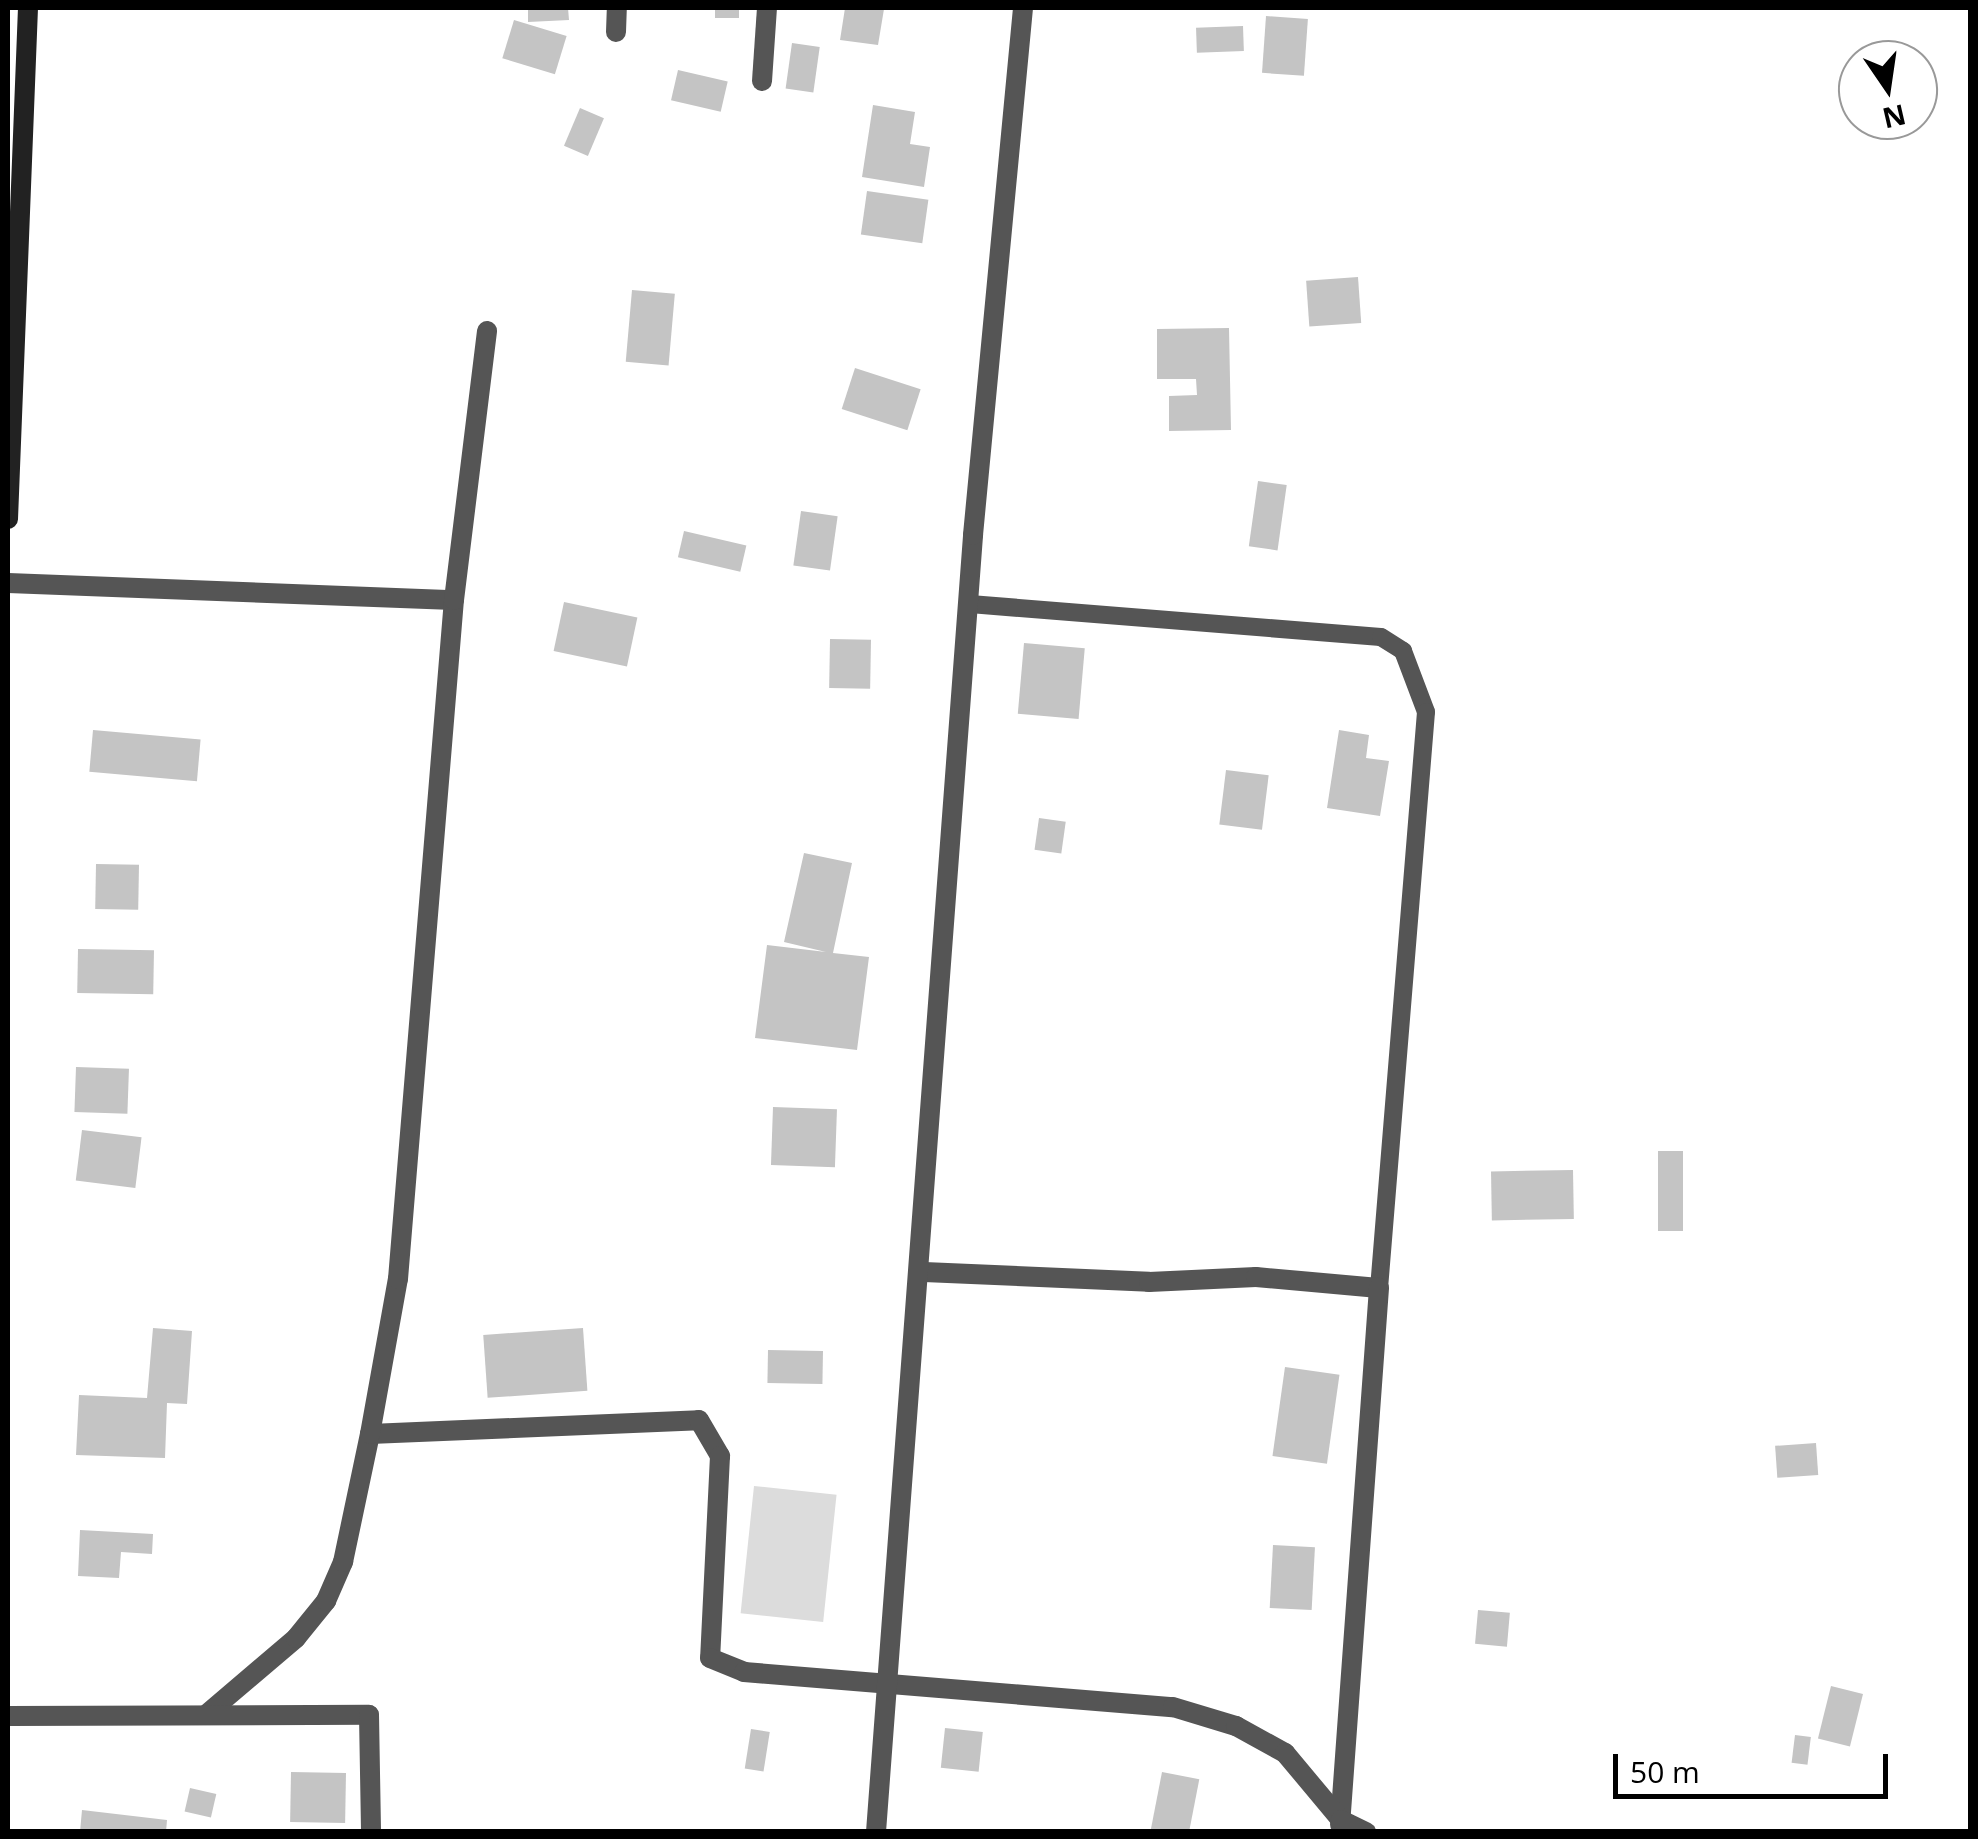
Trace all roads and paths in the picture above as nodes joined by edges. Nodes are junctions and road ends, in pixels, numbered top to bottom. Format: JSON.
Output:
{"nodes":[{"id":1,"x":28,"y":8,"type":"edge"},
{"id":2,"x":617,"y":8,"type":"edge"},
{"id":3,"x":767,"y":8,"type":"edge"},
{"id":4,"x":1023,"y":8,"type":"edge"},
{"id":5,"x":616,"y":32,"type":"dead end"},
{"id":6,"x":762,"y":81,"type":"dead end"},
{"id":7,"x":487,"y":330,"type":"dead end"},
{"id":8,"x":8,"y":519,"type":"edge"},
{"id":9,"x":8,"y":584,"type":"edge"},
{"id":10,"x":454,"y":600,"type":"junction"},
{"id":11,"x":970,"y":604,"type":"junction"},
{"id":12,"x":924,"y":1272,"type":"junction"},
{"id":13,"x":1378,"y":1288,"type":"junction"},
{"id":14,"x":370,"y":1434,"type":"junction"},
{"id":15,"x":890,"y":1680,"type":"junction"},
{"id":16,"x":208,"y":1713,"type":"junction"},
{"id":17,"x":8,"y":1716,"type":"edge"},
{"id":18,"x":1340,"y":1826,"type":"edge"},
{"id":19,"x":371,"y":1832,"type":"edge"},
{"id":20,"x":876,"y":1832,"type":"edge"},
{"id":21,"x":1366,"y":1832,"type":"edge"}],
"edges":[{"from":1,"to":8,"type":"street"},
{"from":2,"to":5,"type":"street"},
{"from":3,"to":6,"type":"street"},
{"from":4,"to":11,"type":"street"},
{"from":7,"to":10,"type":"street"},
{"from":9,"to":10,"type":"street"},
{"from":10,"to":14,"type":"street"},
{"from":11,"to":12,"type":"street"},
{"from":11,"to":13,"type":"lane"},
{"from":12,"to":13,"type":"street"},
{"from":12,"to":15,"type":"street"},
{"from":13,"to":18,"type":"street"},
{"from":14,"to":15,"type":"street"},
{"from":14,"to":16,"type":"street"},
{"from":15,"to":18,"type":"street"},
{"from":15,"to":20,"type":"street"},
{"from":16,"to":17,"type":"street"},
{"from":16,"to":19,"type":"street"},
{"from":18,"to":21,"type":"street"}]}
